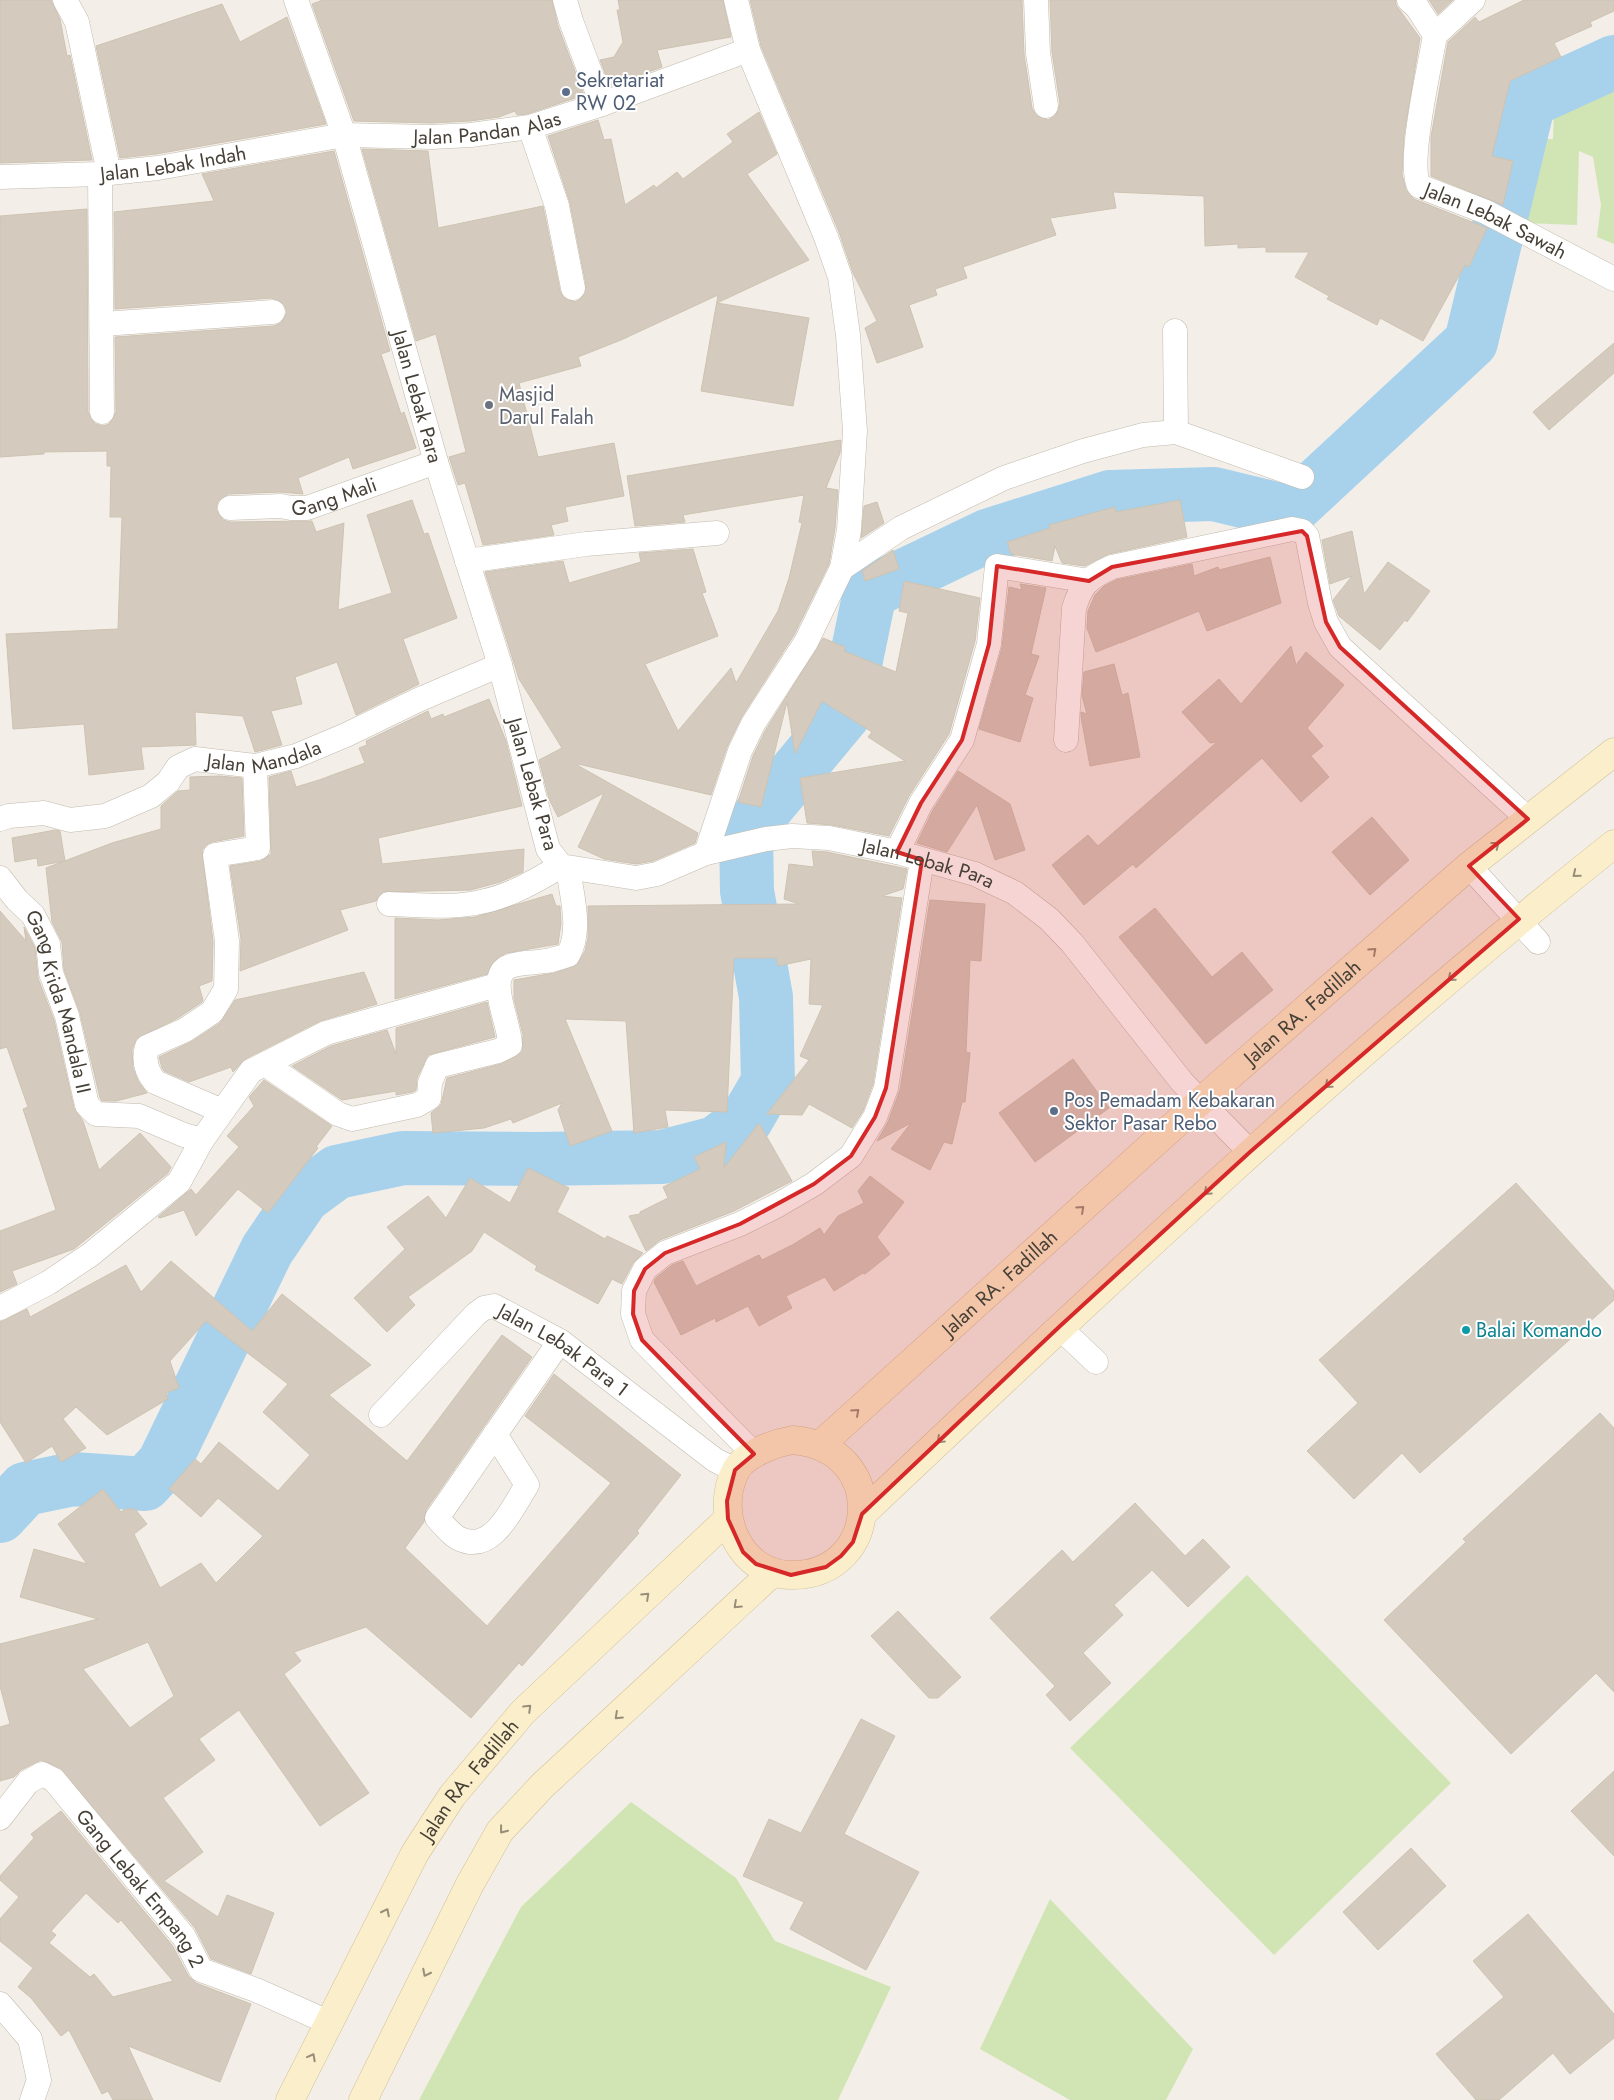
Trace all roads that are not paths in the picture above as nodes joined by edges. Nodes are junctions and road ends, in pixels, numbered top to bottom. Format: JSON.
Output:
{"nodes":[{"id":1,"x":65,"y":0,"type":"edge"},
{"id":2,"x":296,"y":0,"type":"edge"},
{"id":3,"x":565,"y":0,"type":"edge"},
{"id":4,"x":736,"y":0,"type":"edge"},
{"id":5,"x":1036,"y":0,"type":"edge"},
{"id":6,"x":1409,"y":0,"type":"edge"},
{"id":7,"x":1473,"y":0,"type":"edge"},
{"id":8,"x":1435,"y":35,"type":"junction"},
{"id":9,"x":748,"y":50,"type":"junction"},
{"id":10,"x":602,"y":104,"type":"junction"},
{"id":11,"x":1046,"y":106,"type":"dead end"},
{"id":12,"x":530,"y":127,"type":"junction"},
{"id":13,"x":344,"y":135,"type":"junction"},
{"id":14,"x":104,"y":173,"type":"junction"},
{"id":15,"x":0,"y":177,"type":"edge"},
{"id":16,"x":1614,"y":279,"type":"edge"},
{"id":17,"x":573,"y":288,"type":"dead end"},
{"id":18,"x":273,"y":312,"type":"dead end"},
{"id":19,"x":103,"y":324,"type":"junction"},
{"id":20,"x":1175,"y":331,"type":"dead end"},
{"id":21,"x":102,"y":412,"type":"dead end"},
{"id":22,"x":1176,"y":432,"type":"junction"},
{"id":23,"x":436,"y":462,"type":"junction"},
{"id":24,"x":1302,"y":477,"type":"dead end"},
{"id":25,"x":230,"y":508,"type":"dead end"},
{"id":26,"x":717,"y":533,"type":"dead end"},
{"id":27,"x":467,"y":561,"type":"junction"},
{"id":28,"x":842,"y":568,"type":"junction"},
{"id":29,"x":1089,"y":581,"type":"junction"},
{"id":30,"x":500,"y":666,"type":"junction"},
{"id":31,"x":1066,"y":740,"type":"dead end"},
{"id":32,"x":1614,"y":752,"type":"edge"},
{"id":33,"x":255,"y":766,"type":"junction"},
{"id":34,"x":0,"y":819,"type":"edge"},
{"id":35,"x":1528,"y":819,"type":"junction"},
{"id":36,"x":1614,"y":844,"type":"edge"},
{"id":37,"x":897,"y":852,"type":"junction"},
{"id":38,"x":706,"y":853,"type":"junction"},
{"id":39,"x":922,"y":860,"type":"junction"},
{"id":40,"x":1469,"y":866,"type":"junction"},
{"id":41,"x":564,"y":867,"type":"junction"},
{"id":42,"x":0,"y":878,"type":"edge"},
{"id":43,"x":389,"y":904,"type":"dead end"},
{"id":44,"x":1519,"y":919,"type":"junction"},
{"id":45,"x":1538,"y":942,"type":"dead end"},
{"id":46,"x":497,"y":986,"type":"junction"},
{"id":47,"x":265,"y":1064,"type":"junction"},
{"id":48,"x":1201,"y":1101,"type":"junction"},
{"id":49,"x":222,"y":1111,"type":"junction"},
{"id":50,"x":202,"y":1140,"type":"junction"},
{"id":51,"x":1250,"y":1152,"type":"junction"},
{"id":52,"x":0,"y":1308,"type":"edge"},
{"id":53,"x":1059,"y":1327,"type":"junction"},
{"id":54,"x":560,"y":1341,"type":"junction"},
{"id":55,"x":1096,"y":1362,"type":"dead end"},
{"id":56,"x":381,"y":1415,"type":"dead end"},
{"id":57,"x":495,"y":1434,"type":"dead end"},
{"id":58,"x":820,"y":1445,"type":"junction"},
{"id":59,"x":744,"y":1462,"type":"junction"},
{"id":60,"x":862,"y":1514,"type":"junction"},
{"id":61,"x":728,"y":1519,"type":"junction"},
{"id":62,"x":773,"y":1572,"type":"junction"},
{"id":63,"x":0,"y":1818,"type":"edge"},
{"id":64,"x":0,"y":2004,"type":"edge"},
{"id":65,"x":330,"y":2023,"type":"junction"},
{"id":66,"x":32,"y":2100,"type":"edge"},
{"id":67,"x":290,"y":2100,"type":"edge"},
{"id":68,"x":363,"y":2100,"type":"edge"}],
"edges":[{"from":1,"to":14,"type":"street"},
{"from":2,"to":13,"type":"street","name":"Jalan Lebak Para"},
{"from":3,"to":10,"type":"street"},
{"from":4,"to":9,"type":"street"},
{"from":5,"to":11,"type":"street"},
{"from":6,"to":8,"type":"street"},
{"from":7,"to":8,"type":"street"},
{"from":8,"to":16,"type":"street","name":"Jalan Lebak Sawah"},
{"from":9,"to":10,"type":"street","name":"Jalan Pandan Alas"},
{"from":9,"to":28,"type":"street"},
{"from":10,"to":12,"type":"street","name":"Jalan Pandan Alas"},
{"from":12,"to":13,"type":"street","name":"Jalan Pandan Alas"},
{"from":12,"to":17,"type":"street"},
{"from":13,"to":14,"type":"street","name":"Jalan Lebak Indah"},
{"from":13,"to":23,"type":"street","name":"Jalan Lebak Para"},
{"from":14,"to":15,"type":"street","name":"Jalan Lebak Indah"},
{"from":14,"to":19,"type":"street"},
{"from":18,"to":19,"type":"street"},
{"from":19,"to":21,"type":"street"},
{"from":20,"to":22,"type":"street"},
{"from":22,"to":24,"type":"street"},
{"from":22,"to":28,"type":"street"},
{"from":23,"to":25,"type":"street","name":"Gang Mali"},
{"from":23,"to":27,"type":"street","name":"Jalan Lebak Para"},
{"from":26,"to":27,"type":"street"},
{"from":27,"to":30,"type":"street","name":"Jalan Lebak Para"},
{"from":28,"to":38,"type":"street"},
{"from":29,"to":31,"type":"street"},
{"from":29,"to":35,"type":"street"},
{"from":29,"to":37,"type":"street"},
{"from":30,"to":33,"type":"street","name":"Jalan Mandala"},
{"from":30,"to":41,"type":"street","name":"Jalan Lebak Para"},
{"from":32,"to":35,"type":"main road","name":"Jalan RA. Fadillah"},
{"from":33,"to":34,"type":"street","name":"Jalan Mandala"},
{"from":33,"to":49,"type":"street"},
{"from":40,"to":35,"type":"main road","name":"Jalan RA. Fadillah","one_way":true},
{"from":36,"to":44,"type":"main road","one_way":true},
{"from":37,"to":38,"type":"street","name":"Jalan Lebak Para"},
{"from":37,"to":39,"type":"street","name":"Jalan Lebak Para"},
{"from":38,"to":41,"type":"street","name":"Jalan Lebak Para"},
{"from":39,"to":48,"type":"street","name":"Jalan Lebak Para"},
{"from":39,"to":59,"type":"street"},
{"from":40,"to":44,"type":"street"},
{"from":48,"to":40,"type":"main road","name":"Jalan RA. Fadillah","one_way":true},
{"from":41,"to":43,"type":"street"},
{"from":41,"to":46,"type":"street"},
{"from":42,"to":50,"type":"street","name":"Gang Krida Mandala II"},
{"from":44,"to":45,"type":"street"},
{"from":44,"to":51,"type":"main road","one_way":true},
{"from":46,"to":47,"type":"street"},
{"from":46,"to":47,"type":"street"},
{"from":47,"to":49,"type":"street"},
{"from":48,"to":51,"type":"street","name":"Jalan Lebak Para"},
{"from":58,"to":48,"type":"main road","name":"Jalan RA. Fadillah","one_way":true},
{"from":49,"to":50,"type":"street"},
{"from":50,"to":52,"type":"street"},
{"from":51,"to":53,"type":"main road","one_way":true},
{"from":53,"to":55,"type":"street"},
{"from":53,"to":60,"type":"main road","one_way":true},
{"from":54,"to":56,"type":"street","name":"Jalan Lebak Para 1"},
{"from":54,"to":57,"type":"street"},
{"from":54,"to":59,"type":"street","name":"Jalan Lebak Para 1"},
{"from":58,"to":59,"type":"main road"},
{"from":58,"to":60,"type":"main road"},
{"from":59,"to":61,"type":"main road"},
{"from":60,"to":62,"type":"main road"},
{"from":61,"to":62,"type":"main road"},
{"from":65,"to":61,"type":"main road","name":"Jalan RA. Fadillah","one_way":true},
{"from":62,"to":68,"type":"main road","one_way":true},
{"from":63,"to":65,"type":"street","name":"Gang Lebak Empang 2"},
{"from":64,"to":66,"type":"street"},
{"from":67,"to":65,"type":"main road","name":"Jalan RA. Fadillah","one_way":true}]}
